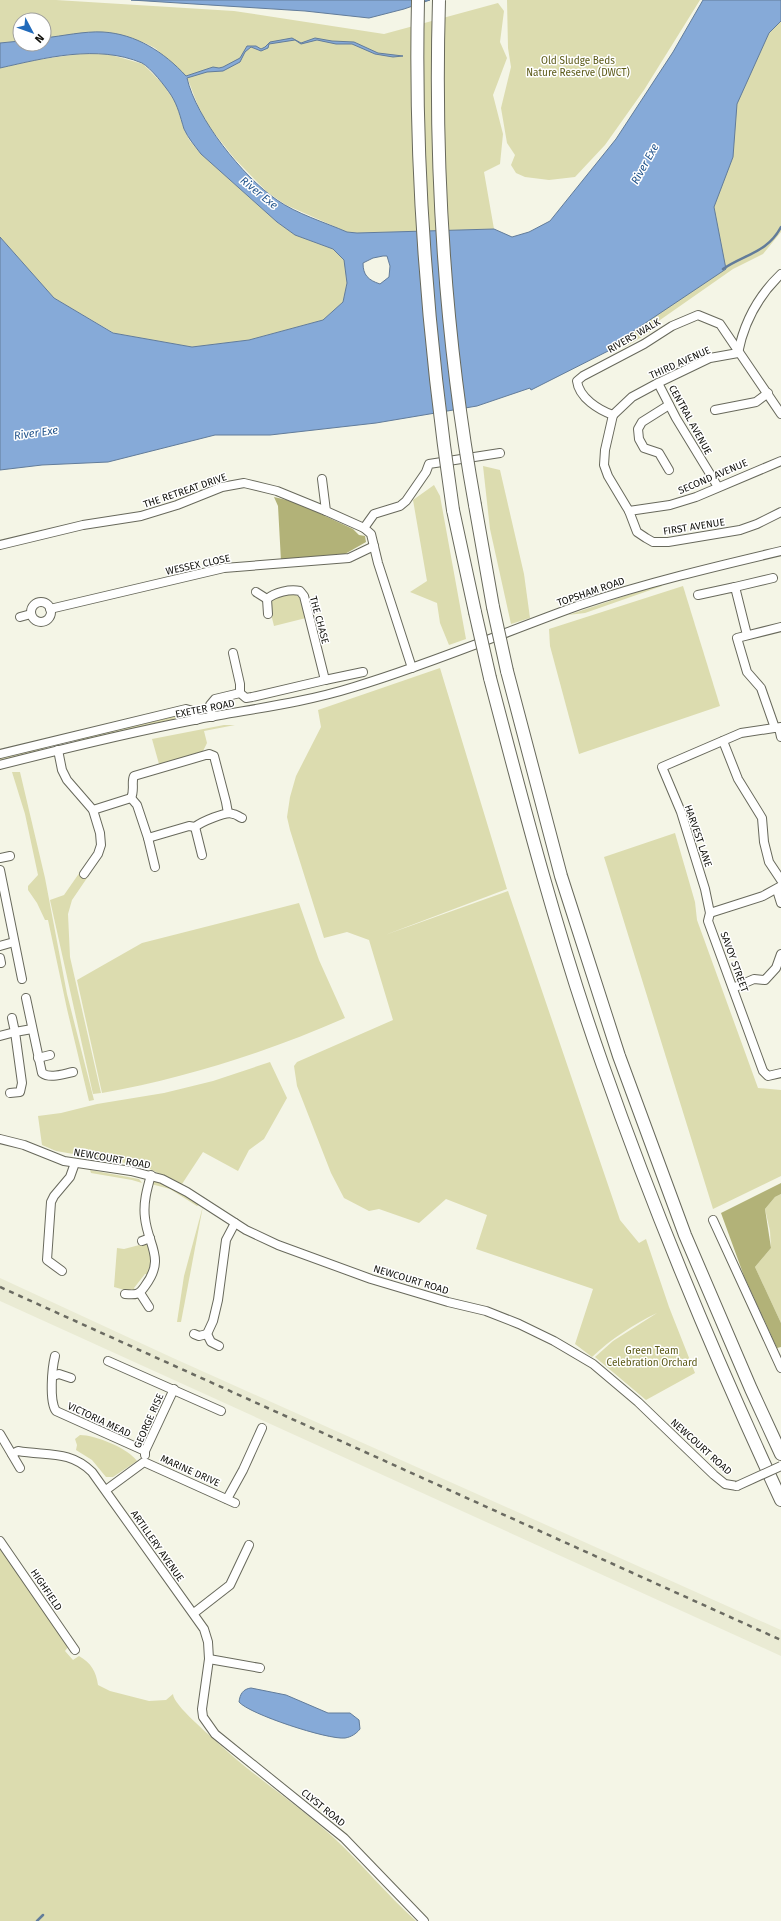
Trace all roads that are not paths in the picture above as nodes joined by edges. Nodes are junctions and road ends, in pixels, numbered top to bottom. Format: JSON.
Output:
{"nodes":[{"id":1,"x":418,"y":0,"type":"edge"},
{"id":2,"x":439,"y":0,"type":"edge"},
{"id":3,"x":781,"y":274,"type":"edge"},
{"id":4,"x":738,"y":353,"type":"junction"},
{"id":5,"x":658,"y":383,"type":"junction"},
{"id":6,"x":768,"y":393,"type":"junction"},
{"id":7,"x":669,"y":405,"type":"junction"},
{"id":8,"x":715,"y":410,"type":"dead end"},
{"id":9,"x":781,"y":414,"type":"edge"},
{"id":10,"x":613,"y":415,"type":"junction"},
{"id":11,"x":500,"y":453,"type":"dead end"},
{"id":12,"x":781,"y":461,"type":"edge"},
{"id":13,"x":669,"y":470,"type":"dead end"},
{"id":14,"x":322,"y":479,"type":"dead end"},
{"id":15,"x":718,"y":487,"type":"junction"},
{"id":16,"x":629,"y":511,"type":"junction"},
{"id":17,"x":326,"y":512,"type":"junction"},
{"id":18,"x":781,"y":512,"type":"edge"},
{"id":19,"x":364,"y":528,"type":"junction"},
{"id":20,"x":0,"y":545,"type":"edge"},
{"id":21,"x":374,"y":546,"type":"junction"},
{"id":22,"x":781,"y":553,"type":"edge"},
{"id":23,"x":773,"y":578,"type":"dead end"},
{"id":24,"x":735,"y":587,"type":"junction"},
{"id":25,"x":256,"y":592,"type":"dead end"},
{"id":26,"x":698,"y":596,"type":"dead end"},
{"id":27,"x":267,"y":599,"type":"junction"},
{"id":28,"x":50,"y":609,"type":"junction"},
{"id":29,"x":31,"y":614,"type":"junction"},
{"id":30,"x":268,"y":614,"type":"dead end"},
{"id":31,"x":20,"y":616,"type":"dead end"},
{"id":32,"x":781,"y":627,"type":"edge"},
{"id":33,"x":747,"y":635,"type":"junction"},
{"id":34,"x":232,"y":653,"type":"dead end"},
{"id":35,"x":412,"y":668,"type":"junction"},
{"id":36,"x":363,"y":672,"type":"dead end"},
{"id":37,"x":325,"y":680,"type":"junction"},
{"id":38,"x":240,"y":693,"type":"junction"},
{"id":39,"x":212,"y":716,"type":"junction"},
{"id":40,"x":196,"y":720,"type":"junction"},
{"id":41,"x":778,"y":728,"type":"edge"},
{"id":42,"x":781,"y":737,"type":"edge"},
{"id":43,"x":723,"y":741,"type":"junction"},
{"id":44,"x":58,"y":750,"type":"junction"},
{"id":45,"x":0,"y":754,"type":"edge"},
{"id":46,"x":0,"y":765,"type":"edge"},
{"id":47,"x":131,"y":798,"type":"junction"},
{"id":48,"x":93,"y":810,"type":"junction"},
{"id":49,"x":228,"y":814,"type":"junction"},
{"id":50,"x":242,"y":818,"type":"dead end"},
{"id":51,"x":195,"y":827,"type":"junction"},
{"id":52,"x":148,"y":838,"type":"junction"},
{"id":53,"x":202,"y":855,"type":"dead end"},
{"id":54,"x":10,"y":856,"type":"dead end"},
{"id":55,"x":0,"y":858,"type":"edge"},
{"id":56,"x":155,"y":867,"type":"dead end"},
{"id":57,"x":0,"y":870,"type":"edge"},
{"id":58,"x":84,"y":874,"type":"dead end"},
{"id":59,"x":781,"y":880,"type":"edge"},
{"id":60,"x":779,"y":888,"type":"edge"},
{"id":61,"x":781,"y":903,"type":"edge"},
{"id":62,"x":710,"y":913,"type":"junction"},
{"id":63,"x":14,"y":942,"type":"junction"},
{"id":64,"x":0,"y":946,"type":"edge"},
{"id":65,"x":781,"y":954,"type":"edge"},
{"id":66,"x":22,"y":979,"type":"dead end"},
{"id":67,"x":733,"y":988,"type":"junction"},
{"id":68,"x":26,"y":998,"type":"dead end"},
{"id":69,"x":12,"y":1018,"type":"dead end"},
{"id":70,"x":32,"y":1028,"type":"junction"},
{"id":71,"x":15,"y":1032,"type":"junction"},
{"id":72,"x":0,"y":1036,"type":"edge"},
{"id":73,"x":50,"y":1055,"type":"dead end"},
{"id":74,"x":38,"y":1058,"type":"junction"},
{"id":75,"x":73,"y":1072,"type":"dead end"},
{"id":76,"x":781,"y":1073,"type":"edge"},
{"id":77,"x":10,"y":1093,"type":"dead end"},
{"id":78,"x":0,"y":1139,"type":"edge"},
{"id":79,"x":75,"y":1163,"type":"junction"},
{"id":80,"x":151,"y":1175,"type":"junction"},
{"id":81,"x":713,"y":1220,"type":"dead end"},
{"id":82,"x":235,"y":1223,"type":"junction"},
{"id":83,"x":150,"y":1238,"type":"junction"},
{"id":84,"x":142,"y":1241,"type":"dead end"},
{"id":85,"x":62,"y":1271,"type":"dead end"},
{"id":86,"x":125,"y":1294,"type":"dead end"},
{"id":87,"x":140,"y":1294,"type":"junction"},
{"id":88,"x":149,"y":1307,"type":"dead end"},
{"id":89,"x":194,"y":1334,"type":"dead end"},
{"id":90,"x":206,"y":1334,"type":"junction"},
{"id":91,"x":219,"y":1346,"type":"dead end"},
{"id":92,"x":55,"y":1356,"type":"dead end"},
{"id":93,"x":108,"y":1360,"type":"dead end"},
{"id":94,"x":781,"y":1368,"type":"edge"},
{"id":95,"x":53,"y":1376,"type":"junction"},
{"id":96,"x":71,"y":1378,"type":"dead end"},
{"id":97,"x":174,"y":1389,"type":"junction"},
{"id":98,"x":221,"y":1411,"type":"dead end"},
{"id":99,"x":262,"y":1428,"type":"dead end"},
{"id":100,"x":0,"y":1434,"type":"edge"},
{"id":101,"x":145,"y":1451,"type":"junction"},
{"id":102,"x":12,"y":1454,"type":"junction"},
{"id":103,"x":781,"y":1454,"type":"edge"},
{"id":104,"x":144,"y":1462,"type":"junction"},
{"id":105,"x":781,"y":1466,"type":"edge"},
{"id":106,"x":20,"y":1468,"type":"dead end"},
{"id":107,"x":106,"y":1490,"type":"junction"},
{"id":108,"x":227,"y":1499,"type":"junction"},
{"id":109,"x":781,"y":1500,"type":"edge"},
{"id":110,"x":235,"y":1503,"type":"dead end"},
{"id":111,"x":0,"y":1541,"type":"edge"},
{"id":112,"x":249,"y":1545,"type":"dead end"},
{"id":113,"x":194,"y":1614,"type":"junction"},
{"id":114,"x":75,"y":1650,"type":"dead end"},
{"id":115,"x":209,"y":1660,"type":"junction"},
{"id":116,"x":260,"y":1668,"type":"dead end"},
{"id":117,"x":203,"y":1717,"type":"joint"},
{"id":118,"x":424,"y":1921,"type":"edge"}],
"edges":[{"from":1,"to":109,"type":"highway","bridge":true},
{"from":2,"to":103,"type":"highway","bridge":true},
{"from":3,"to":4,"type":"street"},
{"from":4,"to":5,"type":"street","name":"THIRD AVENUE"},
{"from":4,"to":6,"type":"street"},
{"from":4,"to":10,"type":"street","name":"RIVERS WALK"},
{"from":5,"to":7,"type":"street","name":"CENTRAL AVENUE"},
{"from":5,"to":10,"type":"street","name":"THIRD AVENUE"},
{"from":6,"to":8,"type":"street"},
{"from":6,"to":9,"type":"street"},
{"from":7,"to":13,"type":"street"},
{"from":7,"to":15,"type":"street","name":"CENTRAL AVENUE"},
{"from":10,"to":16,"type":"street","name":"FIRST AVENUE"},
{"from":11,"to":19,"type":"street"},
{"from":12,"to":15,"type":"street","name":"SECOND AVENUE"},
{"from":14,"to":17,"type":"street"},
{"from":15,"to":16,"type":"street","name":"SECOND AVENUE"},
{"from":16,"to":18,"type":"street","name":"FIRST AVENUE"},
{"from":17,"to":19,"type":"street","name":"THE RETREAT DRIVE"},
{"from":17,"to":20,"type":"street","name":"THE RETREAT DRIVE"},
{"from":19,"to":21,"type":"street"},
{"from":21,"to":28,"type":"street","name":"WESSEX CLOSE"},
{"from":21,"to":35,"type":"street"},
{"from":22,"to":35,"type":"street","name":"TOPSHAM ROAD"},
{"from":23,"to":24,"type":"street"},
{"from":24,"to":26,"type":"street"},
{"from":24,"to":33,"type":"street"},
{"from":25,"to":27,"type":"street"},
{"from":27,"to":30,"type":"street"},
{"from":27,"to":37,"type":"street","name":"THE CHASE"},
{"from":28,"to":29,"type":"street","name":"WESSEX CLOSE"},
{"from":28,"to":29,"type":"street"},
{"from":29,"to":31,"type":"street"},
{"from":32,"to":33,"type":"street"},
{"from":33,"to":41,"type":"street"},
{"from":34,"to":38,"type":"street"},
{"from":35,"to":39,"type":"street","name":"EXETER ROAD"},
{"from":36,"to":37,"type":"street"},
{"from":37,"to":38,"type":"street"},
{"from":38,"to":39,"type":"street"},
{"from":39,"to":40,"type":"street","name":"EXETER ROAD"},
{"from":40,"to":44,"type":"street","name":"EXETER ROAD"},
{"from":40,"to":45,"type":"street"},
{"from":41,"to":42,"type":"street"},
{"from":41,"to":43,"type":"street"},
{"from":43,"to":59,"type":"street"},
{"from":43,"to":62,"type":"street","name":"HARVEST LANE"},
{"from":44,"to":46,"type":"street","name":"EXETER ROAD"},
{"from":44,"to":48,"type":"street"},
{"from":47,"to":48,"type":"street"},
{"from":47,"to":49,"type":"street"},
{"from":47,"to":52,"type":"street"},
{"from":48,"to":58,"type":"street"},
{"from":49,"to":50,"type":"street"},
{"from":49,"to":51,"type":"street"},
{"from":51,"to":52,"type":"street"},
{"from":51,"to":53,"type":"street"},
{"from":52,"to":56,"type":"street"},
{"from":54,"to":55,"type":"street"},
{"from":57,"to":63,"type":"street"},
{"from":60,"to":61,"type":"street"},
{"from":60,"to":62,"type":"street"},
{"from":62,"to":67,"type":"street","name":"SAVOY STREET"},
{"from":63,"to":64,"type":"street"},
{"from":63,"to":66,"type":"street"},
{"from":65,"to":67,"type":"street"},
{"from":67,"to":76,"type":"street","name":"SAVOY STREET"},
{"from":68,"to":70,"type":"street"},
{"from":69,"to":71,"type":"street"},
{"from":70,"to":71,"type":"street"},
{"from":70,"to":74,"type":"street"},
{"from":71,"to":72,"type":"street"},
{"from":71,"to":77,"type":"street"},
{"from":73,"to":74,"type":"street"},
{"from":74,"to":75,"type":"street"},
{"from":78,"to":79,"type":"street","name":"NEWCOURT ROAD"},
{"from":79,"to":80,"type":"street","name":"NEWCOURT ROAD"},
{"from":79,"to":85,"type":"street"},
{"from":80,"to":82,"type":"street","name":"NEWCOURT ROAD"},
{"from":80,"to":83,"type":"street"},
{"from":81,"to":94,"type":"street"},
{"from":82,"to":90,"type":"street"},
{"from":82,"to":105,"type":"street","name":"NEWCOURT ROAD","bridge":true},
{"from":83,"to":84,"type":"street"},
{"from":83,"to":87,"type":"street"},
{"from":86,"to":87,"type":"street"},
{"from":87,"to":88,"type":"street"},
{"from":89,"to":90,"type":"street"},
{"from":90,"to":91,"type":"street"},
{"from":92,"to":95,"type":"street","name":"VICTORIA MEAD"},
{"from":93,"to":97,"type":"street","name":"GEORGE RISE"},
{"from":95,"to":96,"type":"street"},
{"from":95,"to":101,"type":"street","name":"VICTORIA MEAD"},
{"from":97,"to":98,"type":"street","name":"GEORGE RISE"},
{"from":97,"to":101,"type":"street","name":"GEORGE RISE"},
{"from":99,"to":108,"type":"street","name":"MARINE DRIVE"},
{"from":100,"to":102,"type":"street"},
{"from":101,"to":104,"type":"street","name":"GEORGE RISE"},
{"from":102,"to":106,"type":"street"},
{"from":102,"to":107,"type":"street","name":"ARTILLERY AVENUE"},
{"from":104,"to":107,"type":"street","name":"MARINE DRIVE"},
{"from":104,"to":108,"type":"street","name":"MARINE DRIVE"},
{"from":107,"to":113,"type":"street","name":"ARTILLERY AVENUE"},
{"from":108,"to":110,"type":"street","name":"MARINE DRIVE"},
{"from":111,"to":114,"type":"street","name":"HIGHFIELD"},
{"from":112,"to":113,"type":"street"},
{"from":113,"to":115,"type":"street","name":"ARTILLERY AVENUE"},
{"from":115,"to":116,"type":"street"},
{"from":115,"to":117,"type":"street","name":"ARTILLERY AVENUE"},
{"from":117,"to":118,"type":"street","name":"CLYST ROAD"}]}
